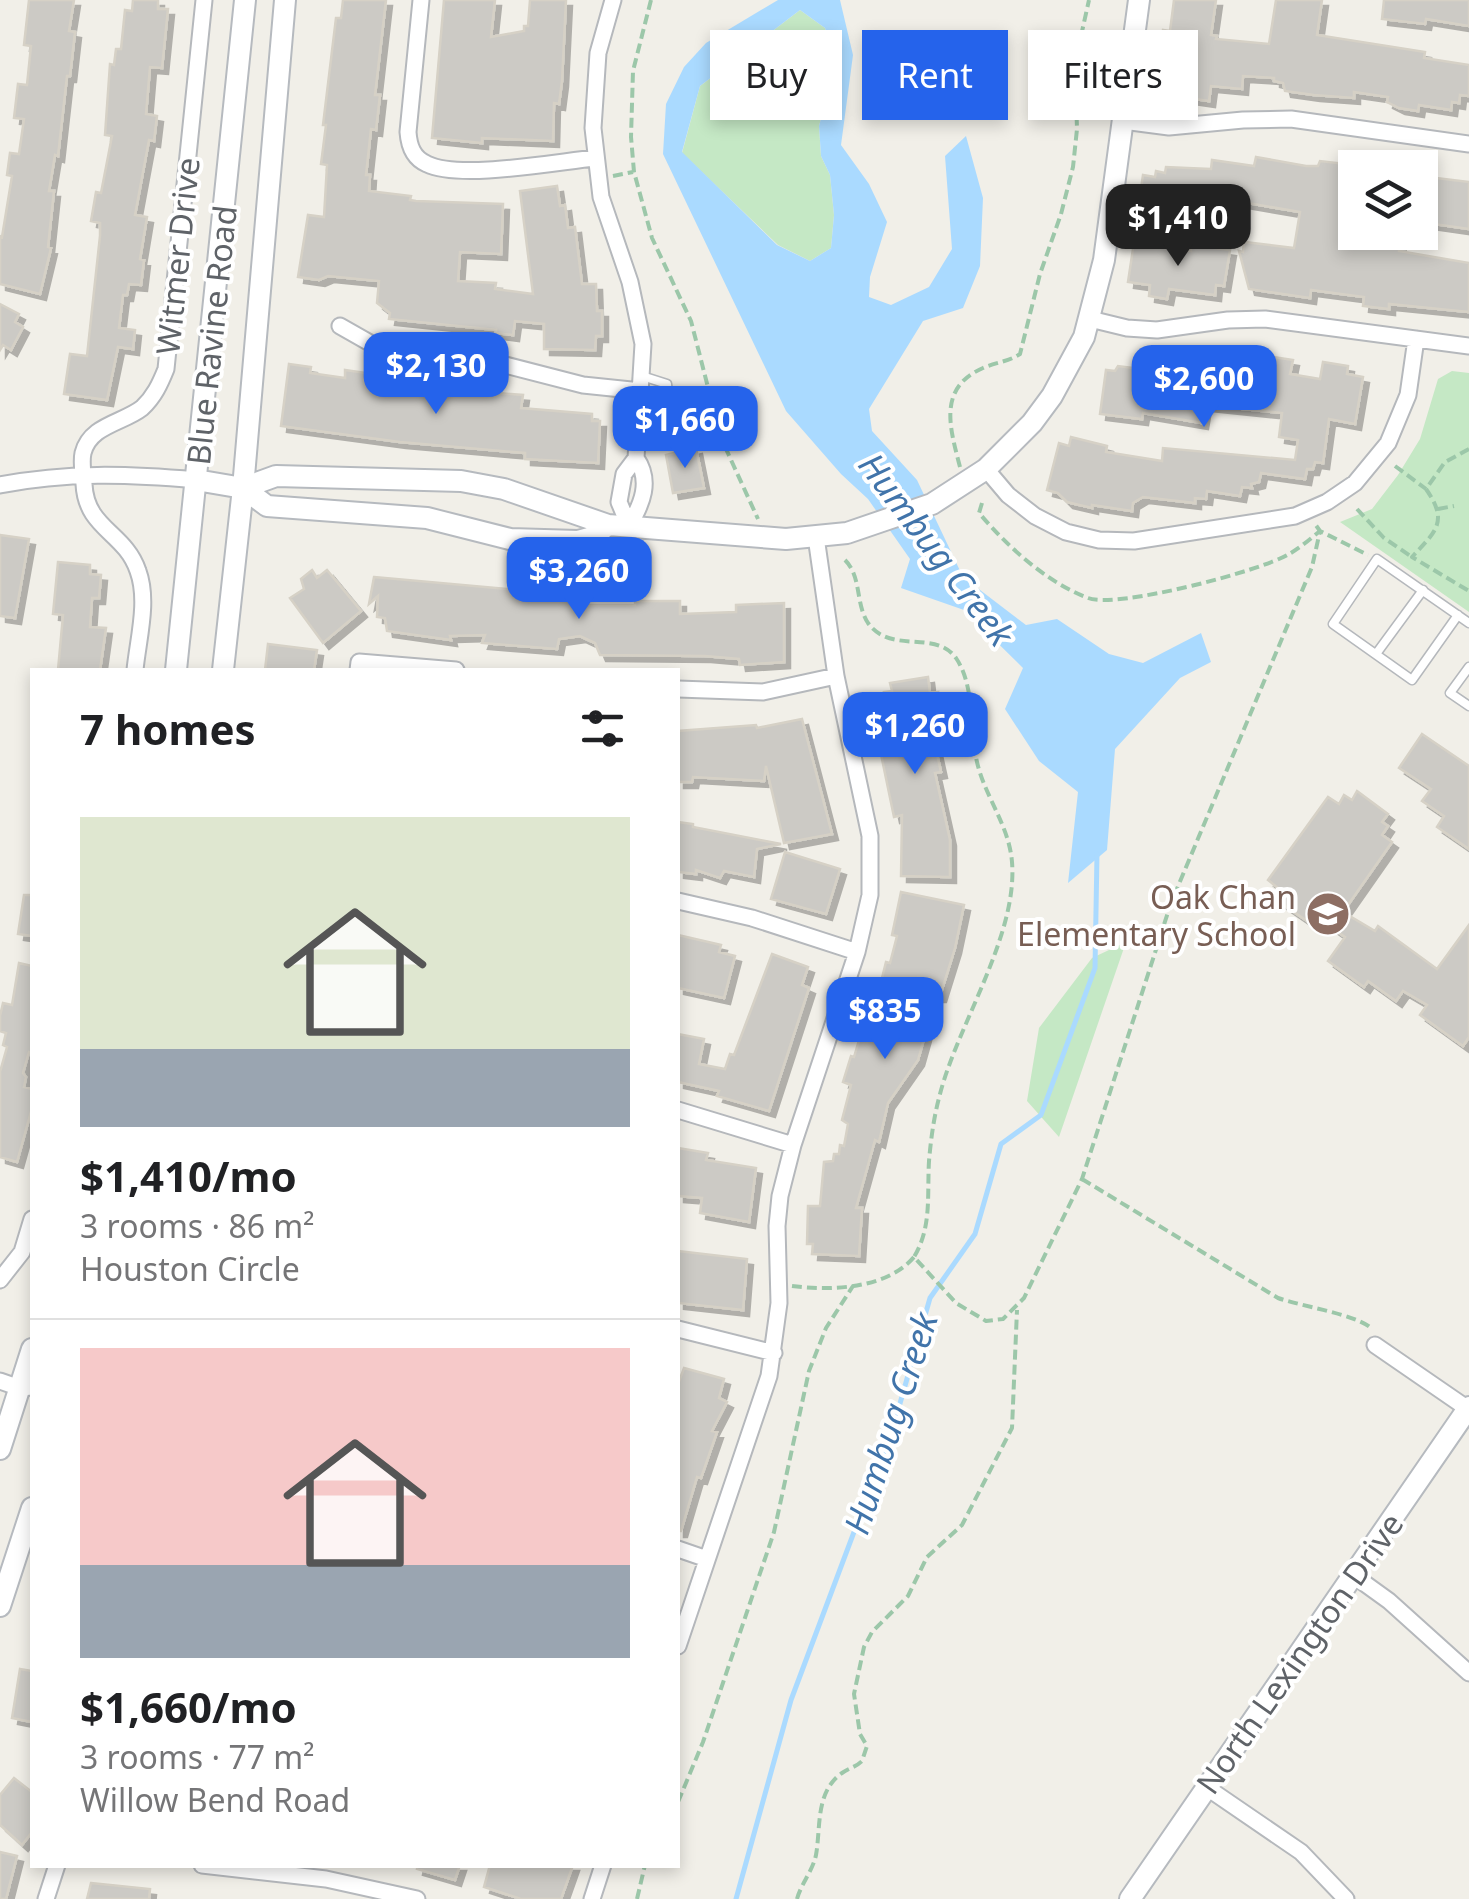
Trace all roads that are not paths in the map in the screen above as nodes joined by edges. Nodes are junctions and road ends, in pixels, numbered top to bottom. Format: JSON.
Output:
{"nodes":[{"id":1,"x":204,"y":0,"type":"edge"},
{"id":2,"x":245,"y":0,"type":"edge"},
{"id":3,"x":285,"y":0,"type":"edge"},
{"id":4,"x":421,"y":0,"type":"edge"},
{"id":5,"x":613,"y":0,"type":"edge"},
{"id":6,"x":1139,"y":0,"type":"edge"},
{"id":7,"x":1135,"y":30,"type":"edge"},
{"id":8,"x":1123,"y":120,"type":"joint"},
{"id":9,"x":1469,"y":144,"type":"edge"},
{"id":10,"x":595,"y":158,"type":"junction"},
{"id":11,"x":1090,"y":319,"type":"junction"},
{"id":12,"x":340,"y":326,"type":"dead end"},
{"id":13,"x":1416,"y":339,"type":"junction"},
{"id":14,"x":1469,"y":346,"type":"edge"},
{"id":15,"x":642,"y":384,"type":"junction"},
{"id":16,"x":638,"y":427,"type":"junction"},
{"id":17,"x":986,"y":468,"type":"junction"},
{"id":18,"x":83,"y":474,"type":"junction"},
{"id":19,"x":196,"y":480,"type":"junction"},
{"id":20,"x":0,"y":485,"type":"edge"},
{"id":21,"x":243,"y":488,"type":"junction"},
{"id":22,"x":618,"y":526,"type":"junction"},
{"id":23,"x":816,"y":536,"type":"junction"},
{"id":24,"x":1423,"y":590,"type":"junction"},
{"id":25,"x":1458,"y":616,"type":"junction"},
{"id":26,"x":1469,"y":623,"type":"edge"},
{"id":27,"x":1376,"y":654,"type":"junction"},
{"id":28,"x":1469,"y":667,"type":"edge"},
{"id":29,"x":135,"y":668,"type":"edge"},
{"id":30,"x":176,"y":668,"type":"edge"},
{"id":31,"x":223,"y":668,"type":"edge"},
{"id":32,"x":358,"y":668,"type":"edge"},
{"id":33,"x":432,"y":668,"type":"edge"},
{"id":34,"x":836,"y":676,"type":"junction"},
{"id":35,"x":680,"y":689,"type":"edge"},
{"id":36,"x":1469,"y":706,"type":"edge"},
{"id":37,"x":680,"y":901,"type":"edge"},
{"id":38,"x":857,"y":952,"type":"junction"},
{"id":39,"x":680,"y":1111,"type":"edge"},
{"id":40,"x":794,"y":1145,"type":"junction"},
{"id":41,"x":30,"y":1226,"type":"edge"},
{"id":42,"x":0,"y":1280,"type":"edge"},
{"id":43,"x":680,"y":1330,"type":"edge"},
{"id":44,"x":1375,"y":1345,"type":"road end"},
{"id":45,"x":774,"y":1353,"type":"junction"},
{"id":46,"x":30,"y":1354,"type":"edge"},
{"id":47,"x":17,"y":1385,"type":"edge"},
{"id":48,"x":1468,"y":1408,"type":"edge"},
{"id":49,"x":0,"y":1448,"type":"edge"},
{"id":50,"x":30,"y":1514,"type":"edge"},
{"id":51,"x":680,"y":1551,"type":"edge"},
{"id":52,"x":707,"y":1560,"type":"junction"},
{"id":53,"x":1353,"y":1575,"type":"junction"},
{"id":54,"x":0,"y":1606,"type":"edge"},
{"id":55,"x":680,"y":1640,"type":"edge"},
{"id":56,"x":1469,"y":1673,"type":"edge"},
{"id":57,"x":1206,"y":1788,"type":"junction"},
{"id":58,"x":56,"y":1868,"type":"edge"},
{"id":59,"x":229,"y":1868,"type":"edge"},
{"id":60,"x":602,"y":1868,"type":"edge"},
{"id":61,"x":46,"y":1899,"type":"edge"},
{"id":62,"x":418,"y":1899,"type":"edge"},
{"id":63,"x":592,"y":1899,"type":"edge"},
{"id":64,"x":1130,"y":1899,"type":"edge"},
{"id":65,"x":1346,"y":1899,"type":"edge"}],
"edges":[{"from":1,"to":18,"type":"street","name":"Witmer Drive"},
{"from":2,"to":19,"type":"street","name":"Blue Ravine Road"},
{"from":3,"to":21,"type":"street","name":"Blue Ravine Road"},
{"from":4,"to":10,"type":"street"},
{"from":5,"to":10,"type":"street"},
{"from":6,"to":7,"type":"street"},
{"from":8,"to":9,"type":"street"},
{"from":8,"to":11,"type":"street"},
{"from":10,"to":15,"type":"street"},
{"from":11,"to":13,"type":"street"},
{"from":11,"to":17,"type":"street"},
{"from":12,"to":15,"type":"street"},
{"from":13,"to":14,"type":"street"},
{"from":13,"to":17,"type":"street"},
{"from":15,"to":16,"type":"street"},
{"from":15,"to":16,"type":"lane"},
{"from":16,"to":22,"type":"street"},
{"from":17,"to":23,"type":"street"},
{"from":18,"to":19,"type":"street"},
{"from":18,"to":20,"type":"street"},
{"from":18,"to":29,"type":"street"},
{"from":19,"to":21,"type":"street"},
{"from":19,"to":30,"type":"street","name":"Blue Ravine Road"},
{"from":21,"to":22,"type":"street"},
{"from":21,"to":22,"type":"street"},
{"from":21,"to":31,"type":"street","name":"Blue Ravine Road"},
{"from":22,"to":23,"type":"street"},
{"from":23,"to":34,"type":"street"},
{"from":24,"to":25,"type":"lane"},
{"from":24,"to":27,"type":"lane"},
{"from":24,"to":27,"type":"lane"},
{"from":25,"to":26,"type":"lane"},
{"from":25,"to":27,"type":"lane"},
{"from":28,"to":36,"type":"lane"},
{"from":32,"to":33,"type":"street"},
{"from":34,"to":35,"type":"street"},
{"from":34,"to":38,"type":"street"},
{"from":37,"to":38,"type":"street"},
{"from":38,"to":40,"type":"street"},
{"from":39,"to":40,"type":"street"},
{"from":40,"to":45,"type":"street"},
{"from":41,"to":42,"type":"street"},
{"from":43,"to":45,"type":"street"},
{"from":44,"to":48,"type":"street"},
{"from":45,"to":52,"type":"street"},
{"from":46,"to":47,"type":"street"},
{"from":47,"to":49,"type":"street"},
{"from":48,"to":53,"type":"street","name":"North Lexington Drive"},
{"from":50,"to":54,"type":"street"},
{"from":51,"to":52,"type":"street"},
{"from":52,"to":55,"type":"street"},
{"from":53,"to":56,"type":"street"},
{"from":53,"to":57,"type":"street","name":"North Lexington Drive"},
{"from":57,"to":64,"type":"street","name":"North Lexington Drive"},
{"from":57,"to":65,"type":"street"},
{"from":58,"to":61,"type":"street"},
{"from":59,"to":62,"type":"street"},
{"from":60,"to":63,"type":"street"}]}
